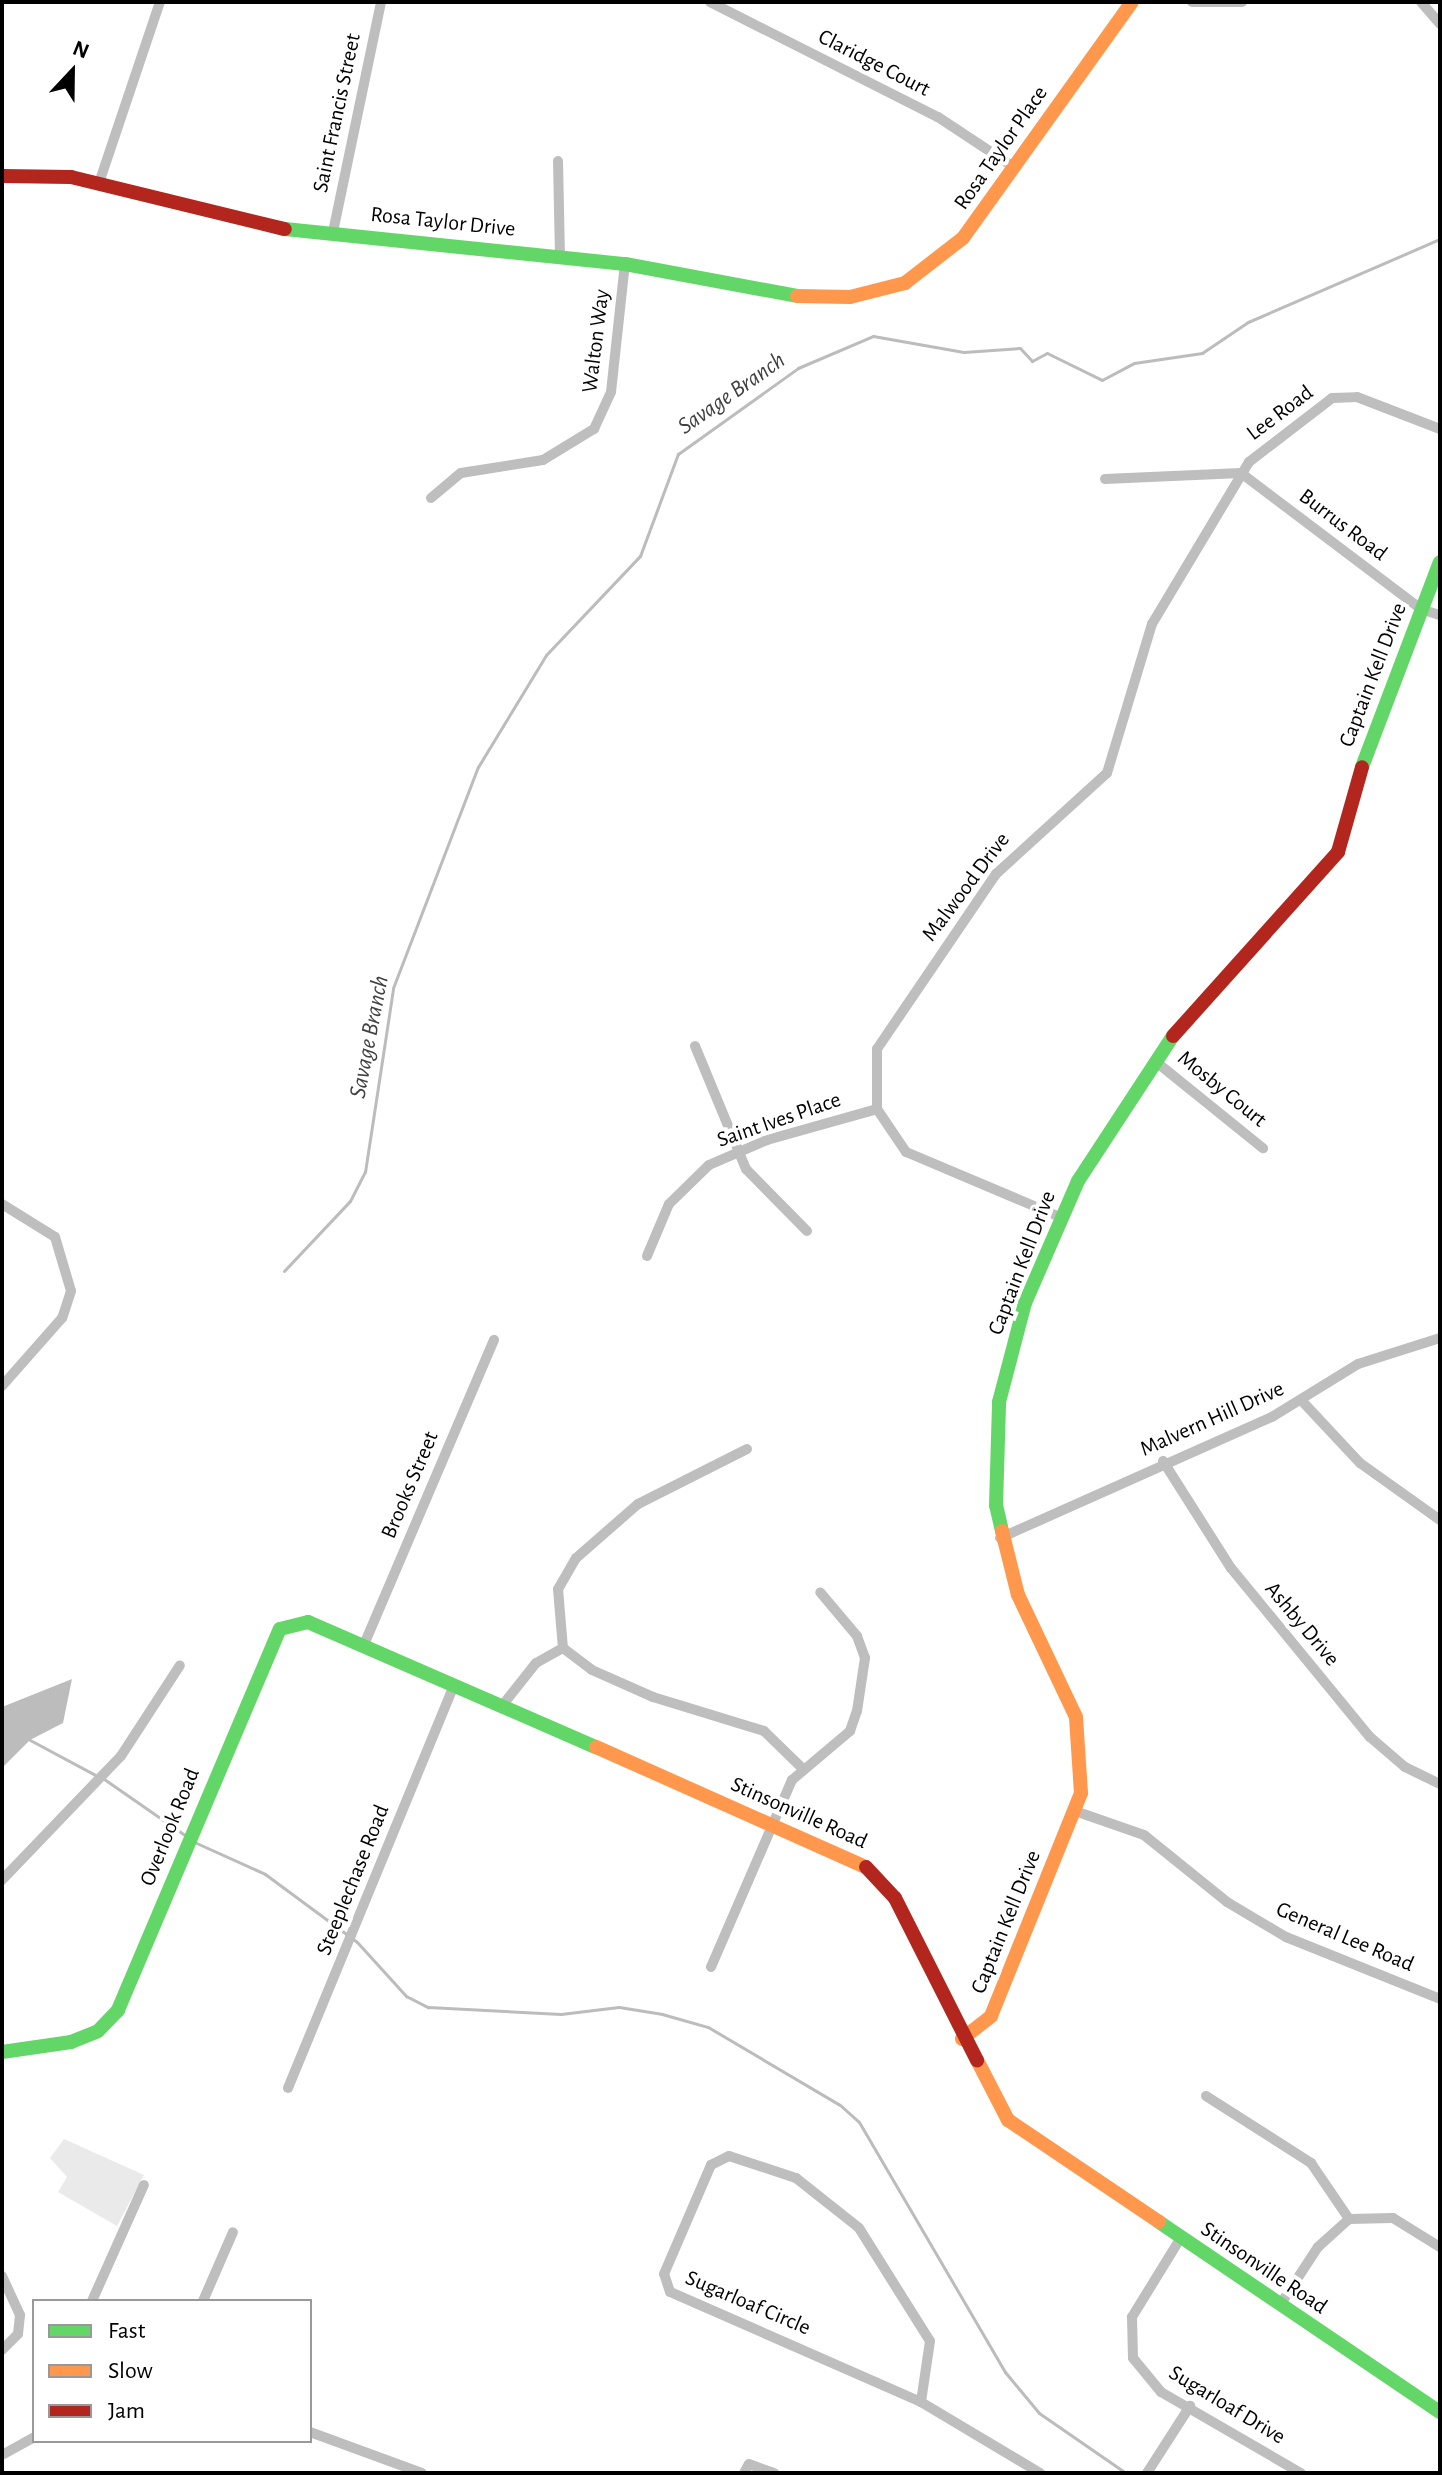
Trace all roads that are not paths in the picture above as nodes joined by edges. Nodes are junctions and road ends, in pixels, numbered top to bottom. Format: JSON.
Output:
{"nodes":[{"id":1,"x":160,"y":2,"type":"edge"},
{"id":2,"x":381,"y":2,"type":"edge"},
{"id":3,"x":710,"y":2,"type":"edge"},
{"id":4,"x":1132,"y":2,"type":"edge"},
{"id":5,"x":1192,"y":2,"type":"edge"},
{"id":6,"x":1242,"y":2,"type":"edge"},
{"id":7,"x":1421,"y":2,"type":"edge"},
{"id":8,"x":1440,"y":24,"type":"edge"},
{"id":9,"x":558,"y":161,"type":"dead end"},
{"id":10,"x":1015,"y":168,"type":"junction"},
{"id":11,"x":2,"y":176,"type":"edge"},
{"id":12,"x":99,"y":183,"type":"junction"},
{"id":13,"x":333,"y":232,"type":"junction"},
{"id":14,"x":560,"y":257,"type":"junction"},
{"id":15,"x":625,"y":264,"type":"junction"},
{"id":16,"x":882,"y":291,"type":"joint"},
{"id":17,"x":1440,"y":429,"type":"edge"},
{"id":18,"x":1241,"y":473,"type":"junction"},
{"id":19,"x":1105,"y":479,"type":"dead end"},
{"id":20,"x":431,"y":498,"type":"dead end"},
{"id":21,"x":1440,"y":562,"type":"edge"},
{"id":22,"x":1421,"y":609,"type":"junction"},
{"id":23,"x":1440,"y":615,"type":"edge"},
{"id":24,"x":695,"y":1046,"type":"dead end"},
{"id":25,"x":1155,"y":1061,"type":"junction"},
{"id":26,"x":877,"y":1109,"type":"junction"},
{"id":27,"x":1263,"y":1148,"type":"dead end"},
{"id":28,"x":737,"y":1150,"type":"junction"},
{"id":29,"x":2,"y":1204,"type":"edge"},
{"id":30,"x":1060,"y":1217,"type":"junction"},
{"id":31,"x":807,"y":1231,"type":"dead end"},
{"id":32,"x":647,"y":1256,"type":"dead end"},
{"id":33,"x":1440,"y":1338,"type":"edge"},
{"id":34,"x":494,"y":1340,"type":"dead end"},
{"id":35,"x":2,"y":1386,"type":"edge"},
{"id":36,"x":1302,"y":1401,"type":"junction"},
{"id":37,"x":747,"y":1449,"type":"dead end"},
{"id":38,"x":1163,"y":1461,"type":"junction"},
{"id":39,"x":1440,"y":1520,"type":"edge"},
{"id":40,"x":1000,"y":1538,"type":"junction"},
{"id":41,"x":820,"y":1592,"type":"dead end"},
{"id":42,"x":363,"y":1647,"type":"junction"},
{"id":43,"x":563,"y":1648,"type":"junction"},
{"id":44,"x":180,"y":1665,"type":"dead end"},
{"id":45,"x":454,"y":1686,"type":"junction"},
{"id":46,"x":501,"y":1707,"type":"junction"},
{"id":47,"x":800,"y":1766,"type":"junction"},
{"id":48,"x":1440,"y":1784,"type":"edge"},
{"id":49,"x":1075,"y":1811,"type":"junction"},
{"id":50,"x":771,"y":1824,"type":"junction"},
{"id":51,"x":2,"y":1880,"type":"edge"},
{"id":52,"x":711,"y":1967,"type":"dead end"},
{"id":53,"x":1440,"y":1999,"type":"edge"},
{"id":54,"x":962,"y":2039,"type":"junction"},
{"id":55,"x":2,"y":2052,"type":"edge"},
{"id":56,"x":288,"y":2088,"type":"dead end"},
{"id":57,"x":1206,"y":2096,"type":"dead end"},
{"id":58,"x":144,"y":2185,"type":"dead end"},
{"id":59,"x":1349,"y":2219,"type":"junction"},
{"id":60,"x":233,"y":2232,"type":"dead end"},
{"id":61,"x":1180,"y":2239,"type":"junction"},
{"id":62,"x":1440,"y":2247,"type":"edge"},
{"id":63,"x":2,"y":2276,"type":"edge"},
{"id":64,"x":93,"y":2299,"type":"edge"},
{"id":65,"x":204,"y":2299,"type":"edge"},
{"id":66,"x":1280,"y":2305,"type":"junction"},
{"id":67,"x":2,"y":2350,"type":"edge"},
{"id":68,"x":921,"y":2402,"type":"junction"},
{"id":69,"x":1190,"y":2406,"type":"junction"},
{"id":70,"x":1440,"y":2412,"type":"edge"},
{"id":71,"x":312,"y":2433,"type":"edge"},
{"id":72,"x":32,"y":2439,"type":"edge"},
{"id":73,"x":2,"y":2455,"type":"edge"},
{"id":74,"x":422,"y":2473,"type":"edge"},
{"id":75,"x":744,"y":2473,"type":"edge"},
{"id":76,"x":774,"y":2473,"type":"edge"},
{"id":77,"x":1040,"y":2473,"type":"edge"},
{"id":78,"x":1147,"y":2473,"type":"edge"},
{"id":79,"x":1301,"y":2473,"type":"edge"}],
"edges":[{"from":1,"to":12,"type":"street"},
{"from":2,"to":13,"type":"street","name":"Saint Francis Street"},
{"from":3,"to":10,"type":"street","name":"Claridge Court"},
{"from":4,"to":10,"type":"street","name":"Rosa Taylor Place"},
{"from":5,"to":6,"type":"street"},
{"from":7,"to":8,"type":"street"},
{"from":9,"to":14,"type":"street"},
{"from":10,"to":16,"type":"street","name":"Rosa Taylor Place"},
{"from":11,"to":12,"type":"street","name":"Rosa Taylor Drive"},
{"from":12,"to":13,"type":"street","name":"Rosa Taylor Drive"},
{"from":13,"to":14,"type":"street","name":"Rosa Taylor Drive"},
{"from":14,"to":15,"type":"street","name":"Rosa Taylor Drive"},
{"from":15,"to":16,"type":"street","name":"Rosa Taylor Drive"},
{"from":15,"to":20,"type":"street","name":"Walton Way"},
{"from":17,"to":18,"type":"street","name":"Lee Road"},
{"from":18,"to":19,"type":"street"},
{"from":18,"to":22,"type":"street","name":"Burrus Road"},
{"from":18,"to":26,"type":"street","name":"Malwood Drive"},
{"from":21,"to":22,"type":"street","name":"Captain Kell Drive"},
{"from":22,"to":23,"type":"street","name":"Burrus Road"},
{"from":22,"to":25,"type":"street","name":"Captain Kell Drive"},
{"from":24,"to":28,"type":"street"},
{"from":25,"to":27,"type":"street","name":"Mosby Court"},
{"from":25,"to":30,"type":"street","name":"Captain Kell Drive"},
{"from":26,"to":28,"type":"street","name":"Saint Ives Place"},
{"from":26,"to":30,"type":"street","name":"Malwood Drive"},
{"from":28,"to":31,"type":"street"},
{"from":28,"to":32,"type":"street","name":"Saint Ives Place"},
{"from":29,"to":35,"type":"street"},
{"from":30,"to":40,"type":"street","name":"Captain Kell Drive"},
{"from":33,"to":36,"type":"street","name":"Malvern Hill Drive"},
{"from":34,"to":42,"type":"street","name":"Brooks Street"},
{"from":36,"to":38,"type":"street","name":"Malvern Hill Drive"},
{"from":36,"to":39,"type":"street"},
{"from":37,"to":43,"type":"street"},
{"from":38,"to":40,"type":"street","name":"Malvern Hill Drive"},
{"from":38,"to":48,"type":"street","name":"Ashby Drive"},
{"from":40,"to":49,"type":"street","name":"Captain Kell Drive"},
{"from":41,"to":47,"type":"street"},
{"from":42,"to":45,"type":"street","name":"Stinsonville Road"},
{"from":42,"to":55,"type":"street","name":"Overlook Road"},
{"from":43,"to":46,"type":"street"},
{"from":43,"to":47,"type":"street"},
{"from":44,"to":51,"type":"street"},
{"from":45,"to":46,"type":"street","name":"Stinsonville Road"},
{"from":45,"to":56,"type":"street","name":"Steeplechase Road"},
{"from":46,"to":50,"type":"street","name":"Stinsonville Road"},
{"from":47,"to":50,"type":"street"},
{"from":49,"to":53,"type":"street","name":"General Lee Road"},
{"from":49,"to":54,"type":"street","name":"Captain Kell Drive"},
{"from":50,"to":52,"type":"street"},
{"from":50,"to":54,"type":"street","name":"Stinsonville Road"},
{"from":54,"to":61,"type":"street","name":"Stinsonville Road"},
{"from":57,"to":59,"type":"street"},
{"from":58,"to":64,"type":"street"},
{"from":59,"to":62,"type":"street"},
{"from":59,"to":66,"type":"street"},
{"from":60,"to":65,"type":"street"},
{"from":61,"to":66,"type":"street","name":"Stinsonville Road"},
{"from":61,"to":69,"type":"street","name":"Sugarloaf Drive"},
{"from":63,"to":67,"type":"street"},
{"from":66,"to":70,"type":"street","name":"Stinsonville Road"},
{"from":68,"to":68,"type":"street","name":"Sugarloaf Circle"},
{"from":68,"to":77,"type":"street","name":"Sugarloaf Circle"},
{"from":69,"to":78,"type":"street"},
{"from":69,"to":79,"type":"street","name":"Sugarloaf Drive"},
{"from":71,"to":74,"type":"street"},
{"from":72,"to":73,"type":"street"},
{"from":75,"to":76,"type":"street"}]}
